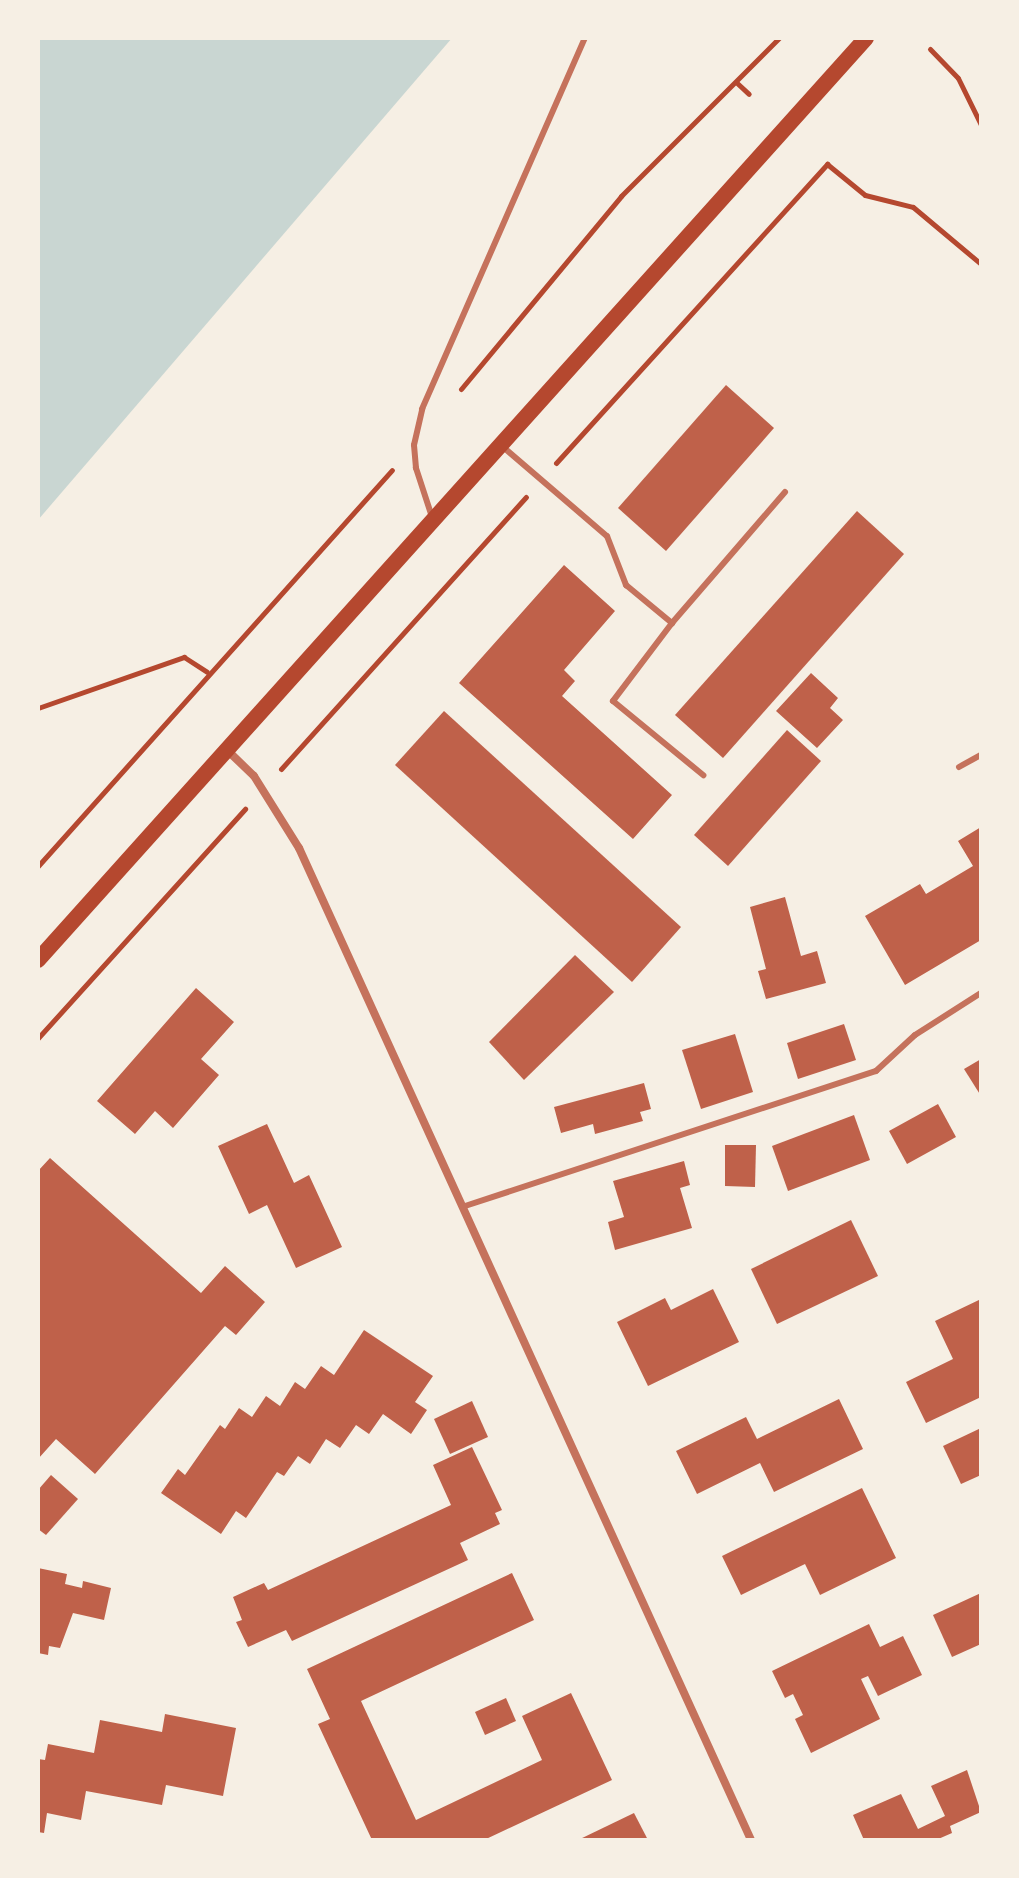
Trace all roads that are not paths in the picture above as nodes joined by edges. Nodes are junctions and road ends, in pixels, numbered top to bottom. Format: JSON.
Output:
{"nodes":[{"id":1,"x":585,"y":38,"type":"edge"},
{"id":2,"x":866,"y":38,"type":"edge"},
{"id":3,"x":501,"y":445,"type":"junction"},
{"id":4,"x":785,"y":492,"type":"dead end"},
{"id":5,"x":432,"y":517,"type":"junction"},
{"id":6,"x":672,"y":623,"type":"junction"},
{"id":7,"x":227,"y":750,"type":"junction"},
{"id":8,"x":981,"y":755,"type":"edge"},
{"id":9,"x":959,"y":767,"type":"dead end"},
{"id":10,"x":703,"y":775,"type":"dead end"},
{"id":11,"x":38,"y":960,"type":"edge"},
{"id":12,"x":981,"y":993,"type":"edge"},
{"id":13,"x":462,"y":1207,"type":"junction"},
{"id":14,"x":751,"y":1840,"type":"edge"}],
"edges":[{"from":1,"to":5,"type":"lane"},
{"from":2,"to":3,"type":"main road"},
{"from":3,"to":5,"type":"main road"},
{"from":3,"to":6,"type":"lane"},
{"from":4,"to":6,"type":"lane"},
{"from":5,"to":7,"type":"main road"},
{"from":6,"to":10,"type":"lane"},
{"from":7,"to":11,"type":"main road"},
{"from":7,"to":13,"type":"street"},
{"from":8,"to":9,"type":"lane"},
{"from":12,"to":13,"type":"lane"},
{"from":13,"to":14,"type":"street"}]}
